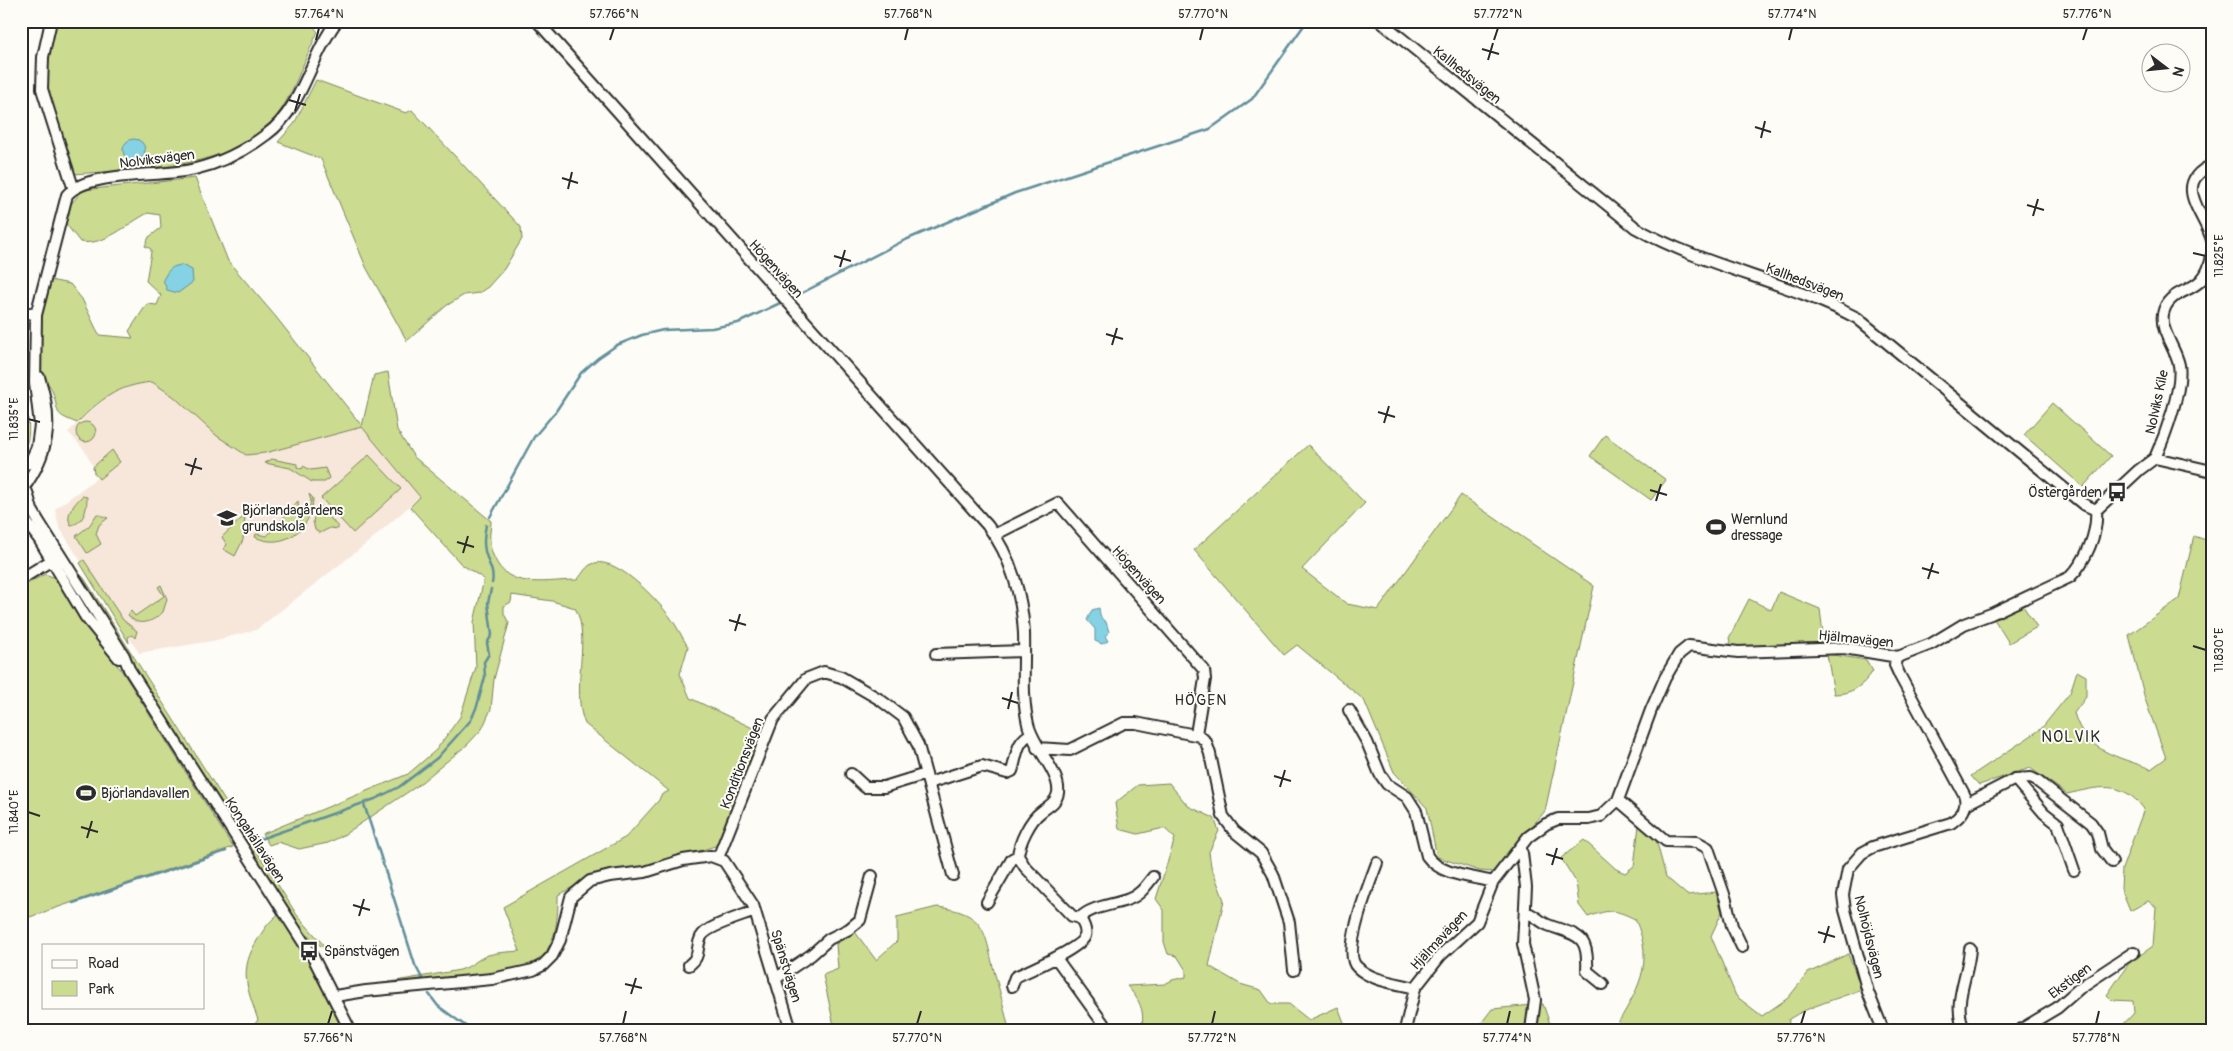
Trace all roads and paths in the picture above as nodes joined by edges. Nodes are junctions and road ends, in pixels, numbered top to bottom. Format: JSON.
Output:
{"nodes":[{"id":1,"x":51,"y":21,"type":"edge"},
{"id":2,"x":336,"y":21,"type":"edge"},
{"id":3,"x":537,"y":21,"type":"edge"},
{"id":4,"x":1380,"y":21,"type":"edge"},
{"id":5,"x":2212,"y":165,"type":"edge"},
{"id":6,"x":73,"y":188,"type":"junction"},
{"id":7,"x":2212,"y":240,"type":"edge"},
{"id":8,"x":2212,"y":255,"type":"edge"},
{"id":9,"x":21,"y":311,"type":"edge"},
{"id":10,"x":36,"y":315,"type":"junction"},
{"id":11,"x":43,"y":437,"type":"junction"},
{"id":12,"x":2156,"y":458,"type":"junction"},
{"id":13,"x":21,"y":467,"type":"edge"},
{"id":14,"x":2212,"y":471,"type":"edge"},
{"id":15,"x":21,"y":472,"type":"edge"},
{"id":16,"x":25,"y":492,"type":"edge"},
{"id":17,"x":2096,"y":510,"type":"junction"},
{"id":18,"x":21,"y":515,"type":"edge"},
{"id":19,"x":994,"y":534,"type":"junction"},
{"id":20,"x":56,"y":558,"type":"junction"},
{"id":21,"x":21,"y":579,"type":"edge"},
{"id":22,"x":1023,"y":651,"type":"junction"},
{"id":23,"x":936,"y":654,"type":"dead end"},
{"id":24,"x":1896,"y":657,"type":"junction"},
{"id":25,"x":1349,"y":710,"type":"dead end"},
{"id":26,"x":1031,"y":734,"type":"junction"},
{"id":27,"x":1196,"y":734,"type":"junction"},
{"id":28,"x":1037,"y":748,"type":"junction"},
{"id":29,"x":851,"y":774,"type":"dead end"},
{"id":30,"x":926,"y":774,"type":"junction"},
{"id":31,"x":2015,"y":780,"type":"junction"},
{"id":32,"x":935,"y":781,"type":"dead end"},
{"id":33,"x":1618,"y":800,"type":"junction"},
{"id":34,"x":1966,"y":804,"type":"junction"},
{"id":35,"x":1519,"y":851,"type":"junction"},
{"id":36,"x":1018,"y":856,"type":"junction"},
{"id":37,"x":718,"y":858,"type":"junction"},
{"id":38,"x":2112,"y":862,"type":"dead end"},
{"id":39,"x":1377,"y":863,"type":"dead end"},
{"id":40,"x":2074,"y":870,"type":"dead end"},
{"id":41,"x":953,"y":875,"type":"dead end"},
{"id":42,"x":872,"y":876,"type":"dead end"},
{"id":43,"x":1153,"y":877,"type":"dead end"},
{"id":44,"x":1493,"y":882,"type":"junction"},
{"id":45,"x":987,"y":902,"type":"dead end"},
{"id":46,"x":755,"y":911,"type":"junction"},
{"id":47,"x":1525,"y":912,"type":"junction"},
{"id":48,"x":1080,"y":918,"type":"junction"},
{"id":49,"x":1742,"y":947,"type":"dead end"},
{"id":50,"x":1970,"y":949,"type":"dead end"},
{"id":51,"x":2134,"y":952,"type":"dead end"},
{"id":52,"x":1056,"y":958,"type":"junction"},
{"id":53,"x":689,"y":965,"type":"dead end"},
{"id":54,"x":1294,"y":970,"type":"dead end"},
{"id":55,"x":775,"y":979,"type":"junction"},
{"id":56,"x":1603,"y":984,"type":"dead end"},
{"id":57,"x":1012,"y":986,"type":"dead end"},
{"id":58,"x":1415,"y":988,"type":"junction"},
{"id":59,"x":334,"y":996,"type":"junction"},
{"id":60,"x":350,"y":1030,"type":"edge"},
{"id":61,"x":791,"y":1030,"type":"edge"},
{"id":62,"x":1108,"y":1030,"type":"edge"},
{"id":63,"x":1405,"y":1030,"type":"edge"},
{"id":64,"x":1531,"y":1030,"type":"edge"},
{"id":65,"x":1883,"y":1030,"type":"edge"},
{"id":66,"x":1964,"y":1030,"type":"edge"},
{"id":67,"x":2020,"y":1030,"type":"edge"}],
"edges":[{"from":1,"to":6,"type":"street"},
{"from":2,"to":6,"type":"street","name":"Nolviksvägen"},
{"from":3,"to":19,"type":"street","name":"Högenvägen"},
{"from":4,"to":17,"type":"street","name":"Kallhedsvägen"},
{"from":5,"to":7,"type":"street"},
{"from":6,"to":10,"type":"street"},
{"from":8,"to":12,"type":"street","name":"Nolviks Kile"},
{"from":9,"to":10,"type":"street"},
{"from":10,"to":11,"type":"street"},
{"from":11,"to":13,"type":"street"},
{"from":11,"to":16,"type":"street"},
{"from":12,"to":14,"type":"street"},
{"from":12,"to":17,"type":"street"},
{"from":15,"to":16,"type":"street","name":"Kongahällavägen"},
{"from":16,"to":20,"type":"street","name":"Kongahällavägen"},
{"from":17,"to":24,"type":"street","name":"Hjälmavägen"},
{"from":18,"to":20,"type":"street","name":"Kongahällavägen"},
{"from":19,"to":22,"type":"street","name":"Högenvägen"},
{"from":19,"to":27,"type":"street","name":"Högenvägen"},
{"from":20,"to":21,"type":"street"},
{"from":20,"to":59,"type":"street","name":"Kongahällavägen"},
{"from":22,"to":23,"type":"street"},
{"from":22,"to":26,"type":"street","name":"Högenvägen"},
{"from":24,"to":33,"type":"street","name":"Hjälmavägen"},
{"from":24,"to":34,"type":"street"},
{"from":25,"to":44,"type":"street"},
{"from":26,"to":28,"type":"street","name":"Högenvägen"},
{"from":26,"to":32,"type":"street"},
{"from":27,"to":28,"type":"street"},
{"from":27,"to":54,"type":"street"},
{"from":28,"to":36,"type":"street","name":"Högenvägen"},
{"from":29,"to":30,"type":"street"},
{"from":30,"to":37,"type":"street","name":"Konditionsvägen"},
{"from":30,"to":41,"type":"street","name":"Konditionsvägen"},
{"from":31,"to":34,"type":"street","name":"Nolhöjdsvägen"},
{"from":31,"to":38,"type":"street"},
{"from":31,"to":40,"type":"street"},
{"from":33,"to":35,"type":"street","name":"Hjälmavägen"},
{"from":33,"to":49,"type":"street"},
{"from":34,"to":65,"type":"street","name":"Nolhöjdsvägen"},
{"from":35,"to":44,"type":"street","name":"Hjälmavägen"},
{"from":35,"to":47,"type":"street"},
{"from":36,"to":45,"type":"street","name":"Högenvägen"},
{"from":36,"to":48,"type":"street"},
{"from":37,"to":46,"type":"street","name":"Spänstvägen"},
{"from":37,"to":59,"type":"street"},
{"from":39,"to":58,"type":"street","name":"Hjälmavägen"},
{"from":42,"to":55,"type":"street"},
{"from":43,"to":48,"type":"street"},
{"from":44,"to":58,"type":"street","name":"Hjälmavägen"},
{"from":46,"to":53,"type":"street"},
{"from":46,"to":55,"type":"street","name":"Spänstvägen"},
{"from":47,"to":56,"type":"street"},
{"from":47,"to":64,"type":"street"},
{"from":48,"to":52,"type":"street"},
{"from":50,"to":66,"type":"street"},
{"from":51,"to":67,"type":"street","name":"Ekstigen"},
{"from":52,"to":57,"type":"street"},
{"from":52,"to":62,"type":"street"},
{"from":55,"to":61,"type":"street","name":"Spänstvägen"},
{"from":58,"to":63,"type":"street","name":"Hjälmavägen"},
{"from":59,"to":60,"type":"street","name":"Kongahällavägen"}]}
